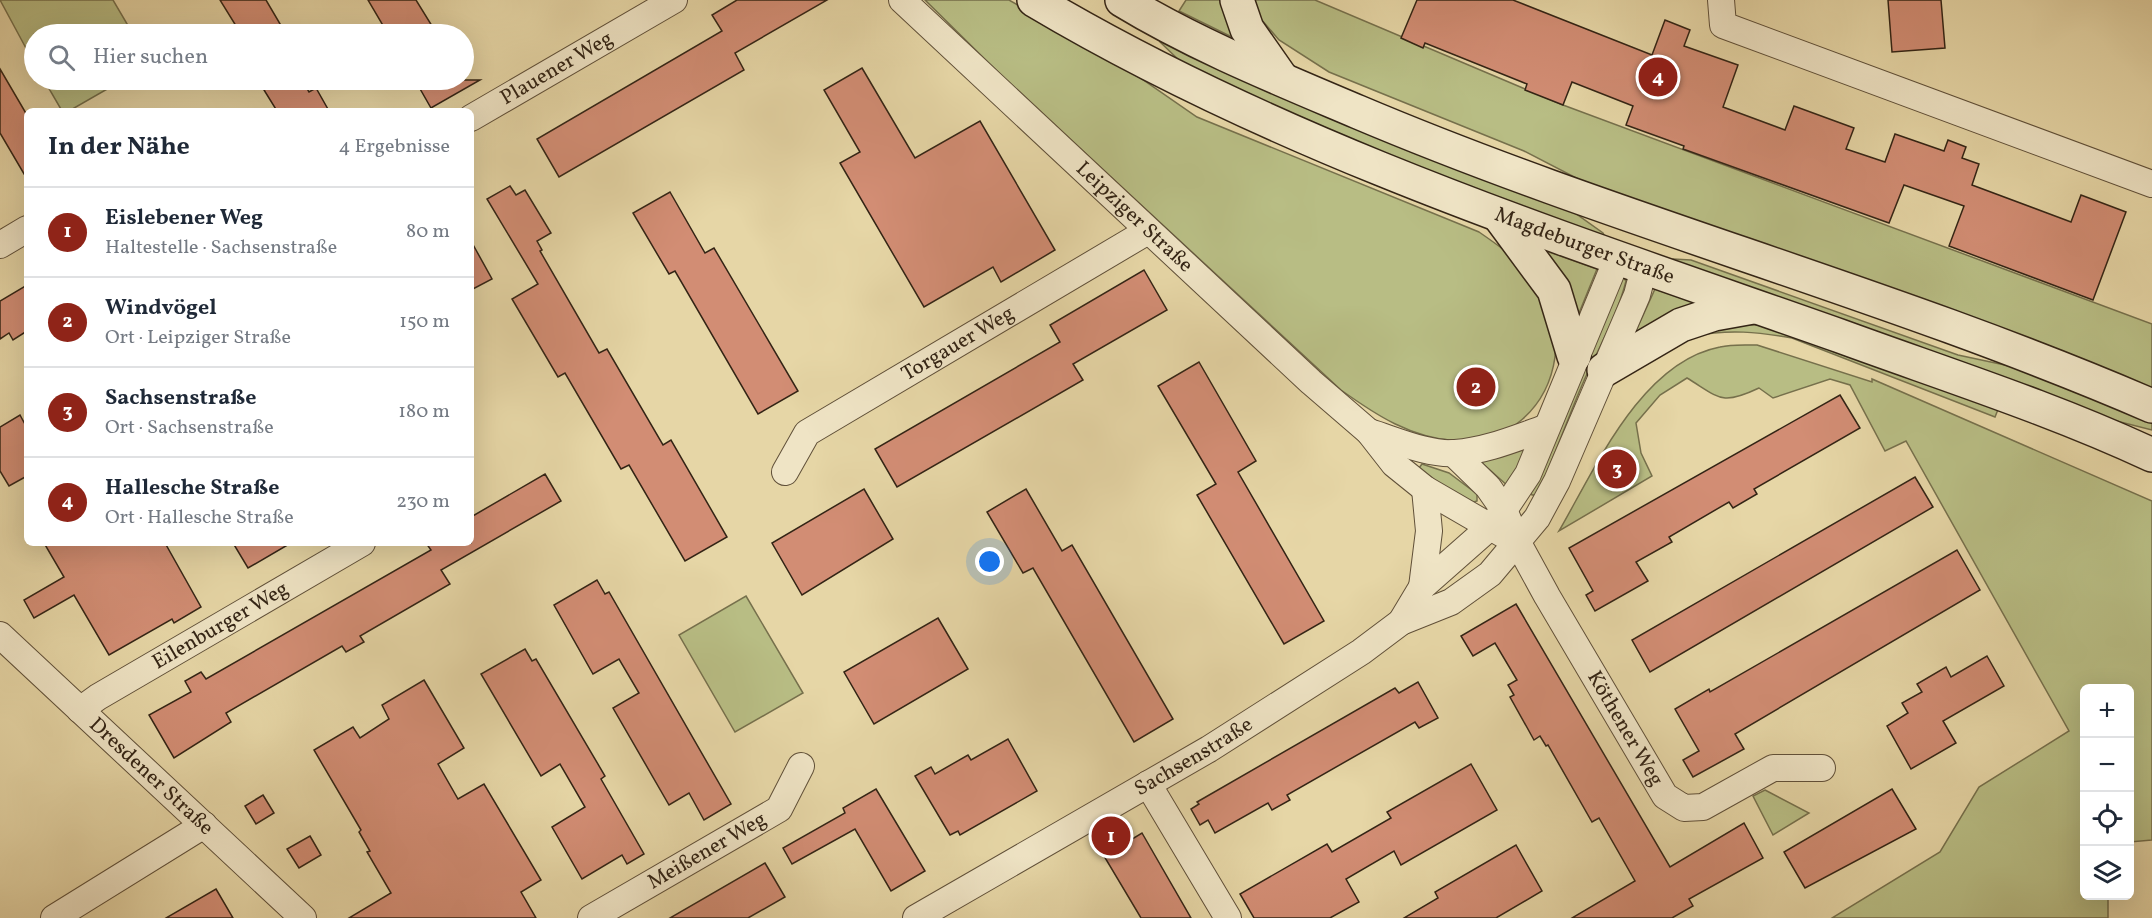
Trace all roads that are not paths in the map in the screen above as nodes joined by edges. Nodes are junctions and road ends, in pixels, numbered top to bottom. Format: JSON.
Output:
{"nodes":[{"id":1,"x":674,"y":0,"type":"edge"},
{"id":2,"x":902,"y":0,"type":"edge"},
{"id":3,"x":1034,"y":0,"type":"edge"},
{"id":4,"x":1237,"y":0,"type":"edge"},
{"id":5,"x":1721,"y":0,"type":"edge"},
{"id":6,"x":1142,"y":5,"type":"edge"},
{"id":7,"x":1119,"y":48,"type":"junction"},
{"id":8,"x":1283,"y":80,"type":"junction"},
{"id":9,"x":474,"y":116,"type":"edge"},
{"id":10,"x":2152,"y":184,"type":"edge"},
{"id":11,"x":1500,"y":217,"type":"junction"},
{"id":12,"x":1647,"y":222,"type":"junction"},
{"id":13,"x":24,"y":231,"type":"edge"},
{"id":14,"x":1148,"y":231,"type":"junction"},
{"id":15,"x":0,"y":245,"type":"edge"},
{"id":16,"x":1630,"y":263,"type":"junction"},
{"id":17,"x":1756,"y":306,"type":"junction"},
{"id":18,"x":1575,"y":356,"type":"junction"},
{"id":19,"x":1604,"y":370,"type":"junction"},
{"id":20,"x":2152,"y":406,"type":"edge"},
{"id":21,"x":1545,"y":428,"type":"junction"},
{"id":22,"x":1369,"y":432,"type":"junction"},
{"id":23,"x":1454,"y":453,"type":"junction"},
{"id":24,"x":2152,"y":455,"type":"edge"},
{"id":25,"x":785,"y":472,"type":"dead end"},
{"id":26,"x":1425,"y":489,"type":"junction"},
{"id":27,"x":1497,"y":519,"type":"junction"},
{"id":28,"x":1518,"y":543,"type":"junction"},
{"id":29,"x":357,"y":546,"type":"edge"},
{"id":30,"x":1422,"y":587,"type":"junction"},
{"id":31,"x":1401,"y":622,"type":"junction"},
{"id":32,"x":0,"y":635,"type":"edge"},
{"id":33,"x":80,"y":710,"type":"junction"},
{"id":34,"x":801,"y":766,"type":"dead end"},
{"id":35,"x":1822,"y":768,"type":"dead end"},
{"id":36,"x":1148,"y":784,"type":"junction"},
{"id":37,"x":204,"y":825,"type":"junction"},
{"id":38,"x":55,"y":918,"type":"edge"},
{"id":39,"x":303,"y":918,"type":"edge"},
{"id":40,"x":591,"y":918,"type":"edge"},
{"id":41,"x":916,"y":918,"type":"edge"},
{"id":42,"x":1228,"y":918,"type":"edge"}],
"edges":[{"from":1,"to":9,"type":"street","name":"Plauener Weg"},
{"from":2,"to":14,"type":"street","name":"Leipziger Straße"},
{"from":3,"to":7,"type":"main road","name":"Magdeburger Straße"},
{"from":4,"to":8,"type":"main road"},
{"from":5,"to":10,"type":"street"},
{"from":6,"to":7,"type":"main road"},
{"from":6,"to":8,"type":"main road"},
{"from":7,"to":11,"type":"main road","name":"Magdeburger Straße"},
{"from":8,"to":12,"type":"main road"},
{"from":11,"to":16,"type":"main road","name":"Magdeburger Straße"},
{"from":11,"to":18,"type":"main road"},
{"from":12,"to":16,"type":"main road"},
{"from":12,"to":20,"type":"main road"},
{"from":13,"to":15,"type":"street"},
{"from":14,"to":22,"type":"street","name":"Leipziger Straße"},
{"from":14,"to":25,"type":"street","name":"Torgauer Weg"},
{"from":16,"to":17,"type":"main road","name":"Magdeburger Straße"},
{"from":16,"to":18,"type":"street","name":"Sachsenstraße"},
{"from":16,"to":19,"type":"street","name":"Sachsenstraße"},
{"from":17,"to":19,"type":"main road"},
{"from":17,"to":24,"type":"main road","name":"Magdeburger Straße"},
{"from":18,"to":21,"type":"street","name":"Sachsenstraße"},
{"from":19,"to":28,"type":"street","name":"Sachsenstraße"},
{"from":21,"to":23,"type":"street","name":"Leipziger Straße"},
{"from":21,"to":27,"type":"street","name":"Sachsenstraße"},
{"from":22,"to":23,"type":"street","name":"Leipziger Straße"},
{"from":22,"to":26,"type":"street","name":"Leipziger Straße"},
{"from":23,"to":27,"type":"street"},
{"from":26,"to":27,"type":"street","name":"Leipziger Straße"},
{"from":26,"to":30,"type":"street"},
{"from":27,"to":28,"type":"street"},
{"from":27,"to":30,"type":"street","name":"Sachsenstraße"},
{"from":28,"to":31,"type":"street","name":"Sachsenstraße"},
{"from":28,"to":35,"type":"street","name":"Köthener Weg"},
{"from":29,"to":33,"type":"street","name":"Eilenburger Weg"},
{"from":30,"to":31,"type":"street","name":"Sachsenstraße"},
{"from":31,"to":36,"type":"street","name":"Sachsenstraße"},
{"from":32,"to":33,"type":"street","name":"Dresdener Straße"},
{"from":33,"to":37,"type":"street","name":"Dresdener Straße"},
{"from":34,"to":40,"type":"street","name":"Meißener Weg"},
{"from":36,"to":41,"type":"street","name":"Sachsenstraße"},
{"from":36,"to":42,"type":"street"},
{"from":37,"to":38,"type":"street"},
{"from":37,"to":39,"type":"street","name":"Dresdener Straße"}]}
